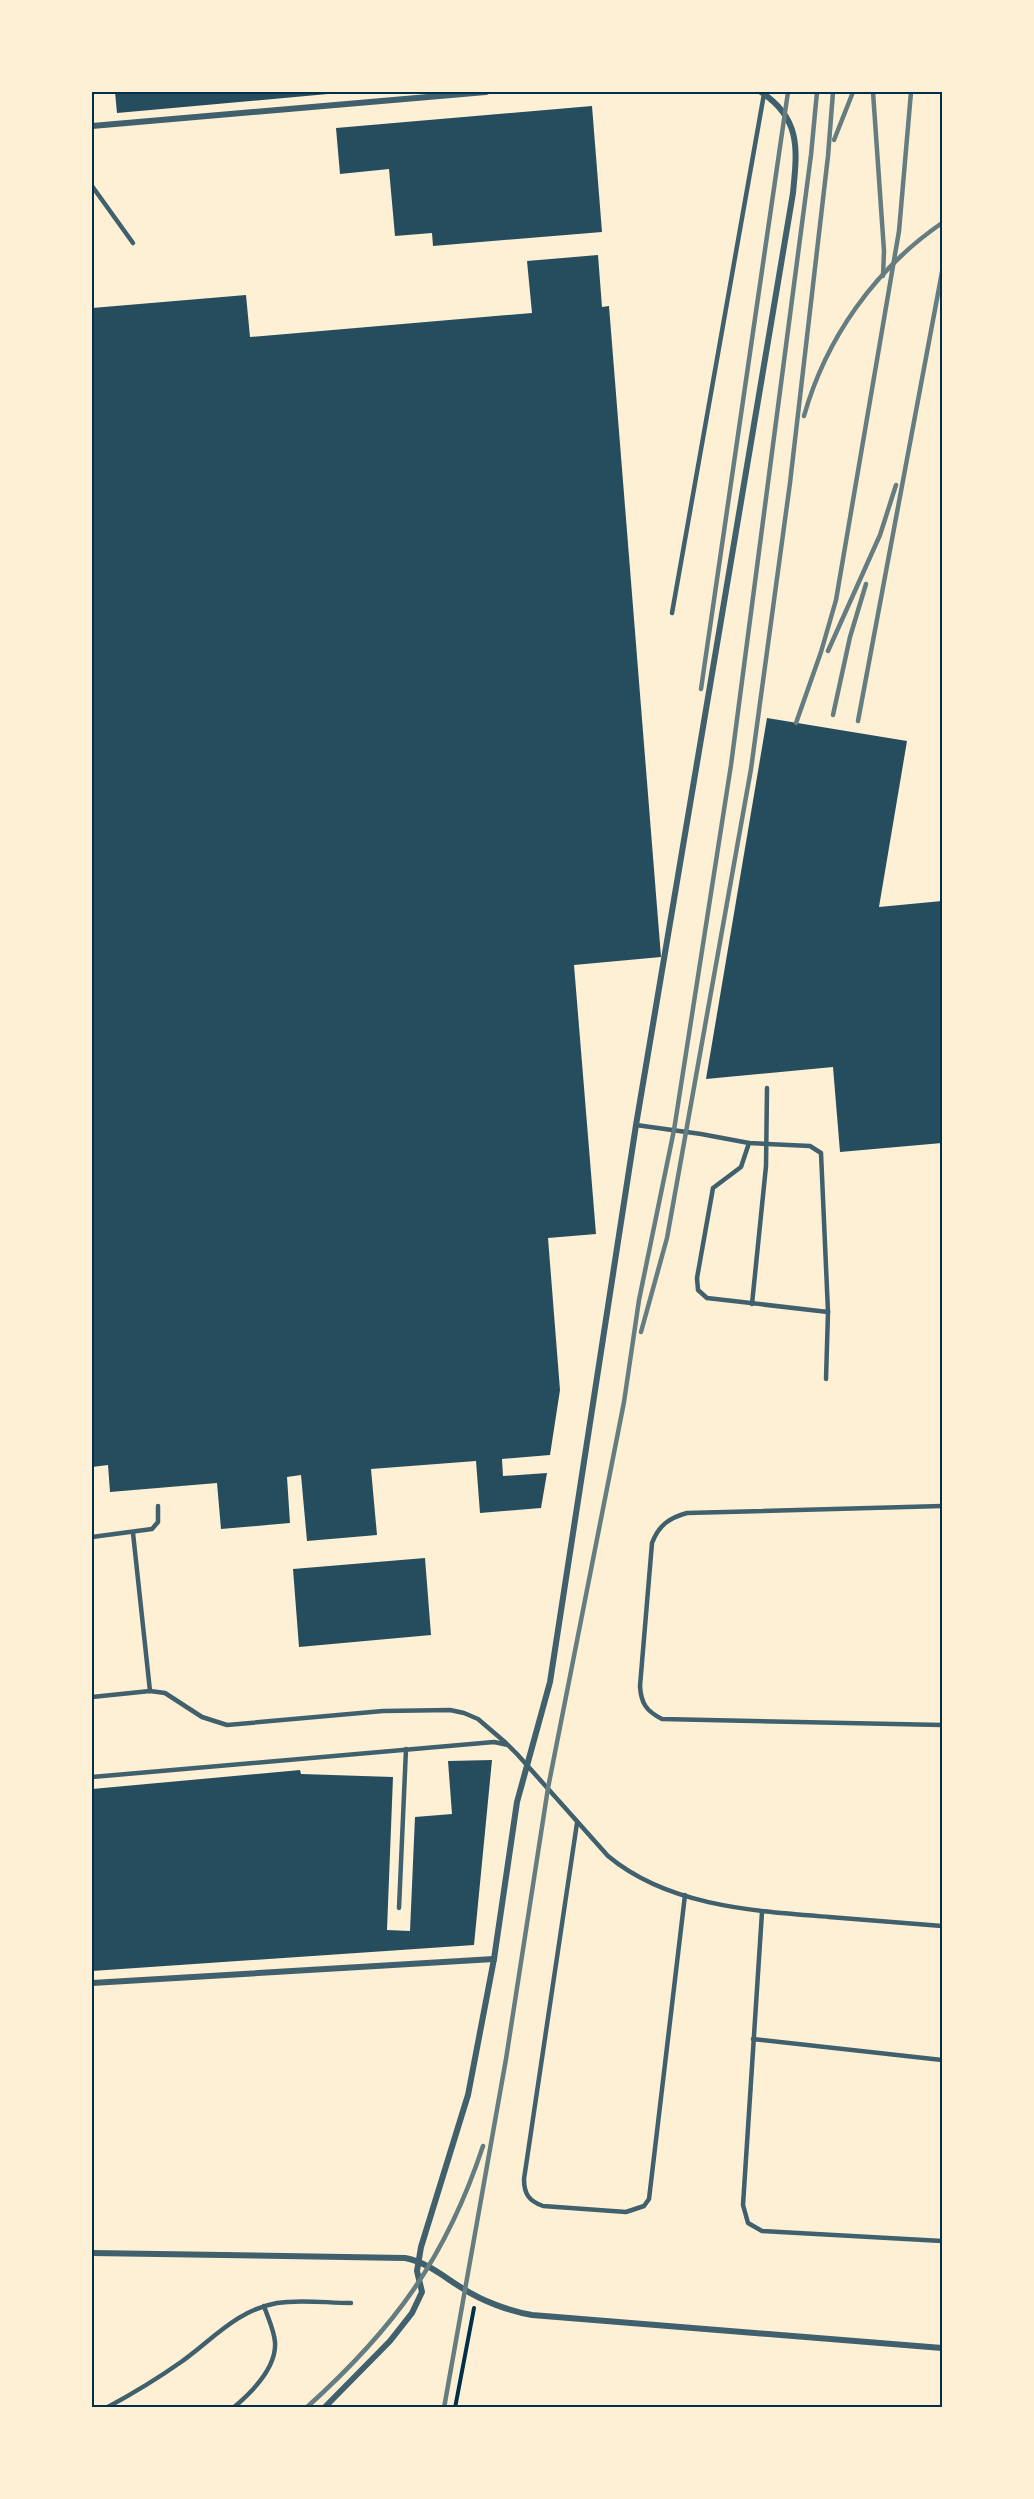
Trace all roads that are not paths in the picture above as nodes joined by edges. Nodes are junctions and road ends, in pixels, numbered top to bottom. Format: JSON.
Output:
{"nodes":[{"id":1,"x":486,"y":92,"type":"edge"},
{"id":2,"x":763,"y":93,"type":"edge"},
{"id":3,"x":92,"y":126,"type":"edge"},
{"id":4,"x":92,"y":186,"type":"edge"},
{"id":5,"x":133,"y":243,"type":"dead end"},
{"id":6,"x":672,"y":613,"type":"dead end"},
{"id":7,"x":767,"y":1088,"type":"dead end"},
{"id":8,"x":636,"y":1125,"type":"junction"},
{"id":9,"x":748,"y":1143,"type":"junction"},
{"id":10,"x":768,"y":1145,"type":"junction"},
{"id":11,"x":752,"y":1304,"type":"junction"},
{"id":12,"x":828,"y":1312,"type":"junction"},
{"id":13,"x":826,"y":1379,"type":"dead end"},
{"id":14,"x":158,"y":1506,"type":"dead end"},
{"id":15,"x":942,"y":1506,"type":"edge"},
{"id":16,"x":133,"y":1533,"type":"junction"},
{"id":17,"x":92,"y":1537,"type":"edge"},
{"id":18,"x":150,"y":1690,"type":"junction"},
{"id":19,"x":92,"y":1697,"type":"edge"},
{"id":20,"x":942,"y":1725,"type":"edge"},
{"id":21,"x":508,"y":1745,"type":"junction"},
{"id":22,"x":406,"y":1749,"type":"junction"},
{"id":23,"x":527,"y":1764,"type":"junction"},
{"id":24,"x":92,"y":1777,"type":"edge"},
{"id":25,"x":577,"y":1823,"type":"junction"},
{"id":26,"x":685,"y":1895,"type":"junction"},
{"id":27,"x":399,"y":1908,"type":"dead end"},
{"id":28,"x":762,"y":1912,"type":"junction"},
{"id":29,"x":942,"y":1926,"type":"edge"},
{"id":30,"x":494,"y":1959,"type":"junction"},
{"id":31,"x":92,"y":1983,"type":"edge"},
{"id":32,"x":753,"y":2039,"type":"junction"},
{"id":33,"x":942,"y":2060,"type":"edge"},
{"id":34,"x":942,"y":2241,"type":"edge"},
{"id":35,"x":92,"y":2253,"type":"edge"},
{"id":36,"x":419,"y":2261,"type":"junction"},
{"id":37,"x":351,"y":2303,"type":"dead end"},
{"id":38,"x":264,"y":2307,"type":"junction"},
{"id":39,"x":942,"y":2348,"type":"edge"},
{"id":40,"x":106,"y":2408,"type":"edge"},
{"id":41,"x":233,"y":2408,"type":"edge"},
{"id":42,"x":324,"y":2408,"type":"edge"}],
"edges":[{"from":1,"to":3,"type":"street"},
{"from":2,"to":6,"type":"lane"},
{"from":2,"to":8,"type":"street"},
{"from":4,"to":5,"type":"lane"},
{"from":7,"to":10,"type":"lane"},
{"from":8,"to":9,"type":"lane"},
{"from":8,"to":23,"type":"street"},
{"from":9,"to":10,"type":"lane"},
{"from":9,"to":11,"type":"lane"},
{"from":10,"to":11,"type":"lane"},
{"from":10,"to":12,"type":"lane"},
{"from":11,"to":12,"type":"lane"},
{"from":12,"to":13,"type":"lane"},
{"from":14,"to":16,"type":"lane"},
{"from":15,"to":20,"type":"lane"},
{"from":16,"to":17,"type":"lane"},
{"from":16,"to":18,"type":"lane"},
{"from":18,"to":19,"type":"lane"},
{"from":18,"to":21,"type":"lane"},
{"from":21,"to":22,"type":"lane"},
{"from":21,"to":23,"type":"lane"},
{"from":22,"to":24,"type":"lane"},
{"from":22,"to":27,"type":"lane"},
{"from":23,"to":25,"type":"lane"},
{"from":23,"to":30,"type":"street"},
{"from":25,"to":26,"type":"lane"},
{"from":25,"to":26,"type":"lane"},
{"from":26,"to":28,"type":"lane"},
{"from":28,"to":29,"type":"lane"},
{"from":28,"to":32,"type":"lane"},
{"from":30,"to":31,"type":"street"},
{"from":30,"to":36,"type":"street"},
{"from":32,"to":33,"type":"lane"},
{"from":32,"to":34,"type":"lane"},
{"from":35,"to":36,"type":"street"},
{"from":36,"to":39,"type":"street"},
{"from":36,"to":42,"type":"street"},
{"from":37,"to":38,"type":"lane"},
{"from":38,"to":40,"type":"lane"},
{"from":38,"to":41,"type":"lane"}]}
